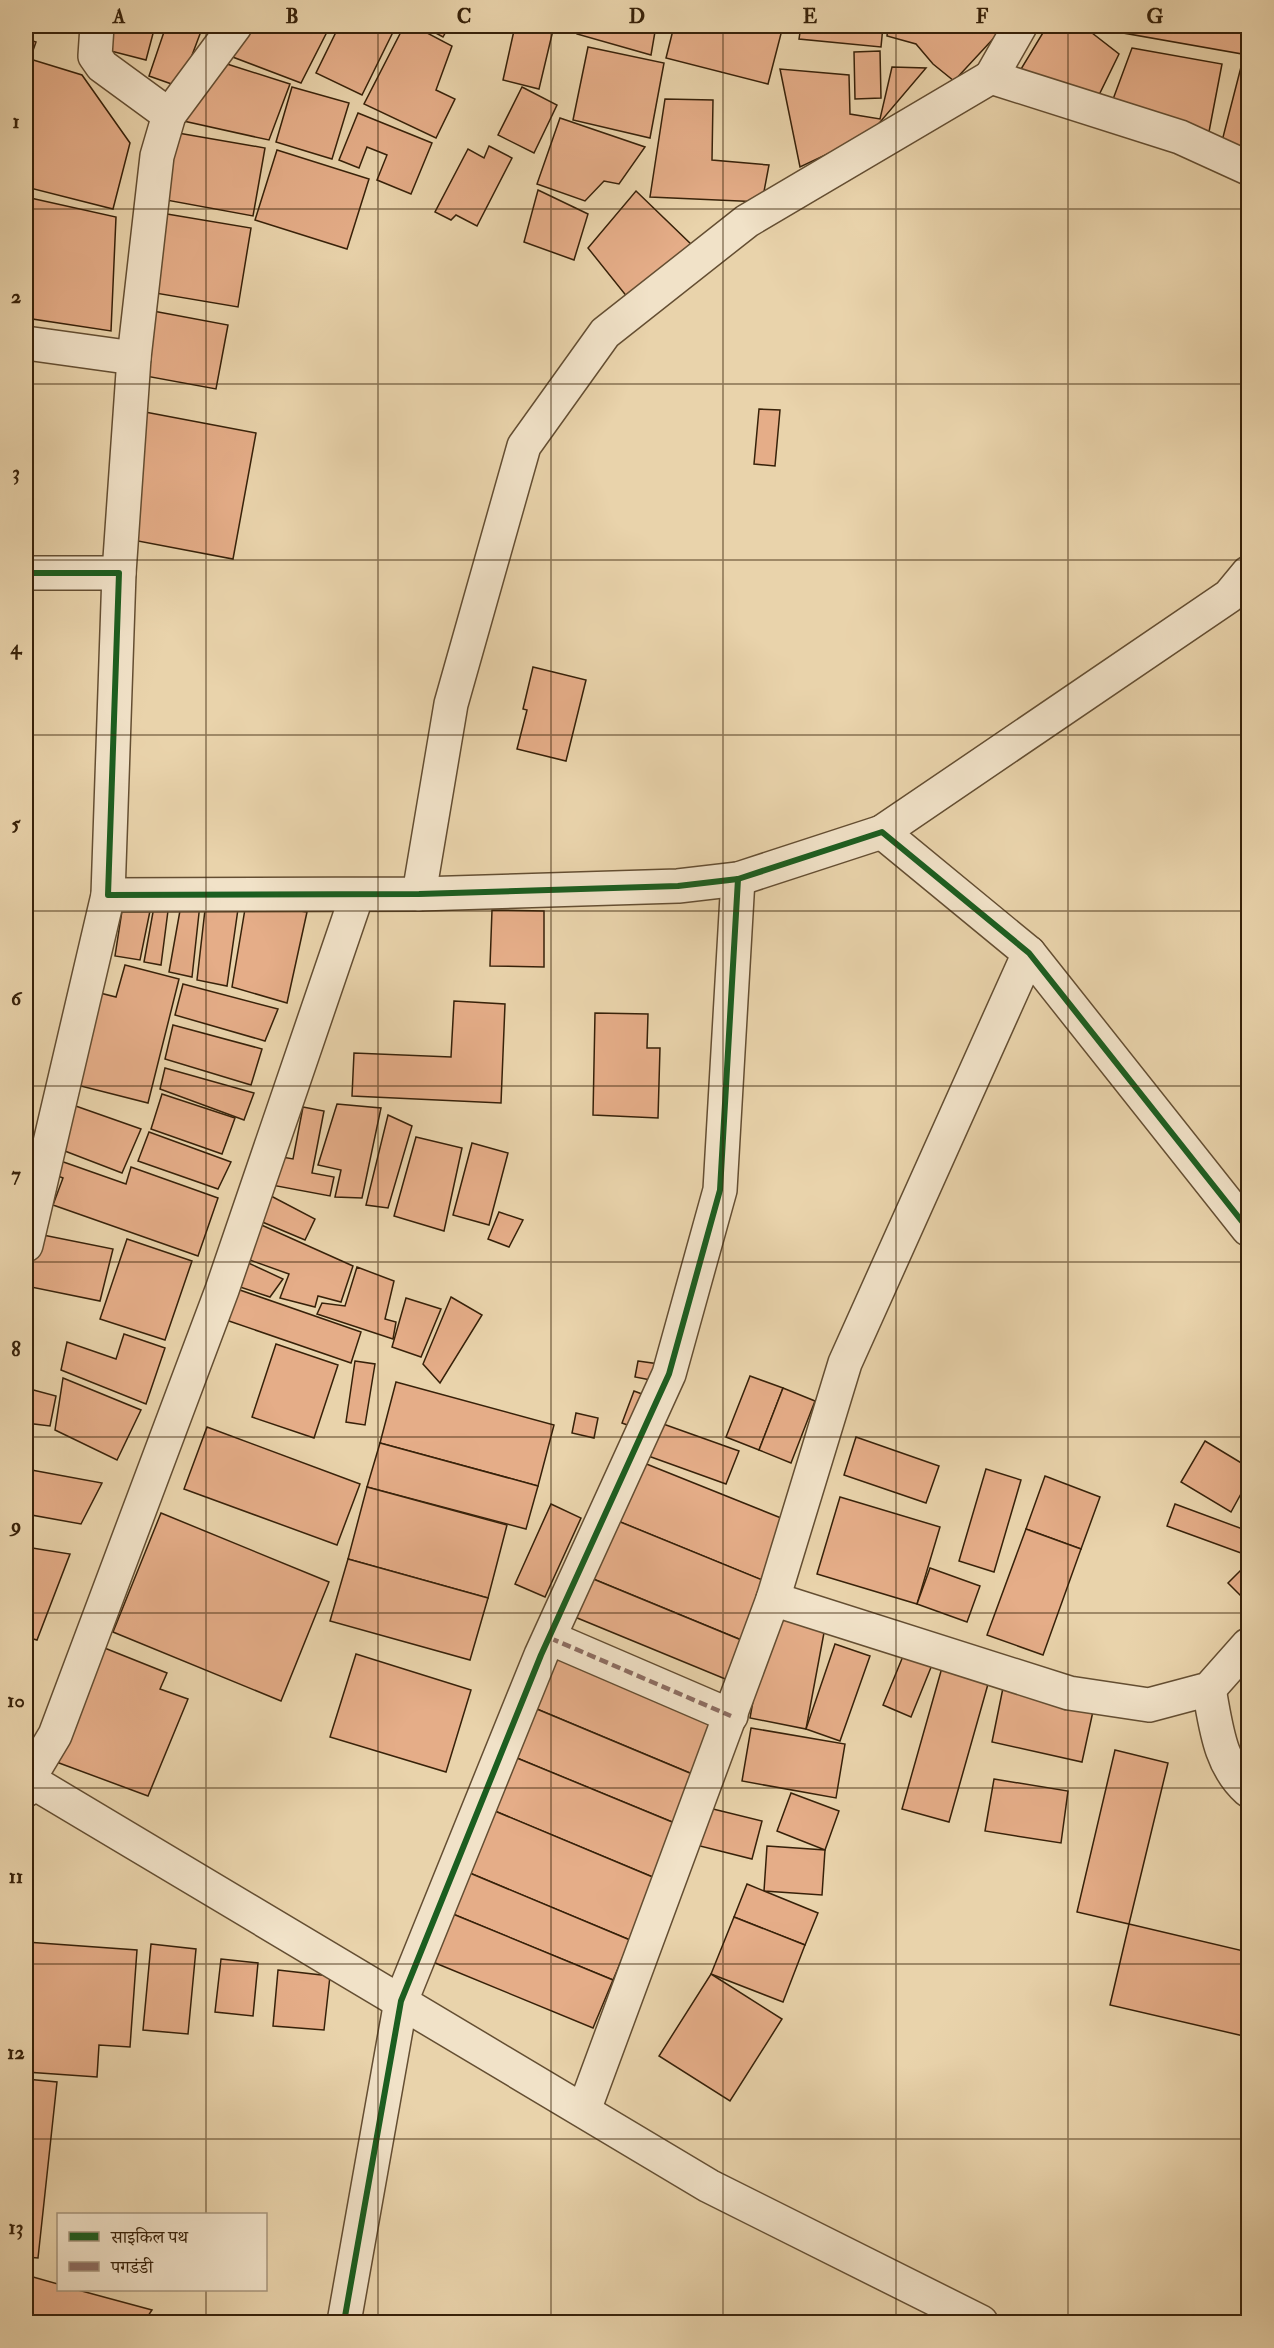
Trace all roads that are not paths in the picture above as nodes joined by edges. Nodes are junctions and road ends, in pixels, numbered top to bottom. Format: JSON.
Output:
{"nodes":[{"id":1,"x":97,"y":26,"type":"edge"},
{"id":2,"x":235,"y":26,"type":"edge"},
{"id":3,"x":1020,"y":26,"type":"edge"},
{"id":4,"x":991,"y":77,"type":"junction"},
{"id":5,"x":169,"y":114,"type":"junction"},
{"id":6,"x":1248,"y":168,"type":"edge"},
{"id":7,"x":26,"y":343,"type":"edge"},
{"id":8,"x":134,"y":358,"type":"junction"},
{"id":9,"x":26,"y":573,"type":"edge"},
{"id":10,"x":119,"y":573,"type":"junction"},
{"id":11,"x":1248,"y":573,"type":"edge"},
{"id":12,"x":882,"y":832,"type":"junction"},
{"id":13,"x":738,"y":879,"type":"junction"},
{"id":14,"x":419,"y":894,"type":"junction"},
{"id":15,"x":108,"y":895,"type":"junction"},
{"id":16,"x":357,"y":895,"type":"junction"},
{"id":17,"x":1029,"y":953,"type":"junction"},
{"id":18,"x":1248,"y":1228,"type":"edge"},
{"id":19,"x":26,"y":1237,"type":"edge"},
{"id":20,"x":773,"y":1599,"type":"junction"},
{"id":21,"x":550,"y":1638,"type":"junction"},
{"id":22,"x":1248,"y":1645,"type":"edge"},
{"id":23,"x":1209,"y":1689,"type":"junction"},
{"id":24,"x":731,"y":1716,"type":"junction"},
{"id":25,"x":26,"y":1783,"type":"edge"},
{"id":26,"x":1248,"y":1790,"type":"edge"},
{"id":27,"x":401,"y":2001,"type":"junction"},
{"id":28,"x":584,"y":2110,"type":"junction"},
{"id":29,"x":344,"y":2322,"type":"edge"},
{"id":30,"x":981,"y":2322,"type":"edge"}],
"edges":[{"from":1,"to":5,"type":"street"},
{"from":2,"to":5,"type":"street"},
{"from":3,"to":4,"type":"street"},
{"from":4,"to":6,"type":"street"},
{"from":4,"to":14,"type":"street"},
{"from":5,"to":8,"type":"street"},
{"from":7,"to":8,"type":"street"},
{"from":8,"to":10,"type":"street"},
{"from":9,"to":10,"type":"street"},
{"from":10,"to":15,"type":"street"},
{"from":11,"to":12,"type":"street"},
{"from":12,"to":13,"type":"street"},
{"from":12,"to":17,"type":"street"},
{"from":13,"to":14,"type":"street"},
{"from":13,"to":21,"type":"street"},
{"from":14,"to":16,"type":"street"},
{"from":15,"to":16,"type":"street"},
{"from":15,"to":19,"type":"street"},
{"from":16,"to":25,"type":"street"},
{"from":17,"to":18,"type":"street"},
{"from":17,"to":20,"type":"street"},
{"from":20,"to":23,"type":"street"},
{"from":20,"to":24,"type":"street"},
{"from":21,"to":24,"type":"street"},
{"from":21,"to":27,"type":"street"},
{"from":22,"to":23,"type":"street"},
{"from":23,"to":26,"type":"street"},
{"from":24,"to":28,"type":"street"},
{"from":25,"to":27,"type":"street"},
{"from":27,"to":28,"type":"street"},
{"from":27,"to":29,"type":"street"},
{"from":28,"to":30,"type":"street"}]}
